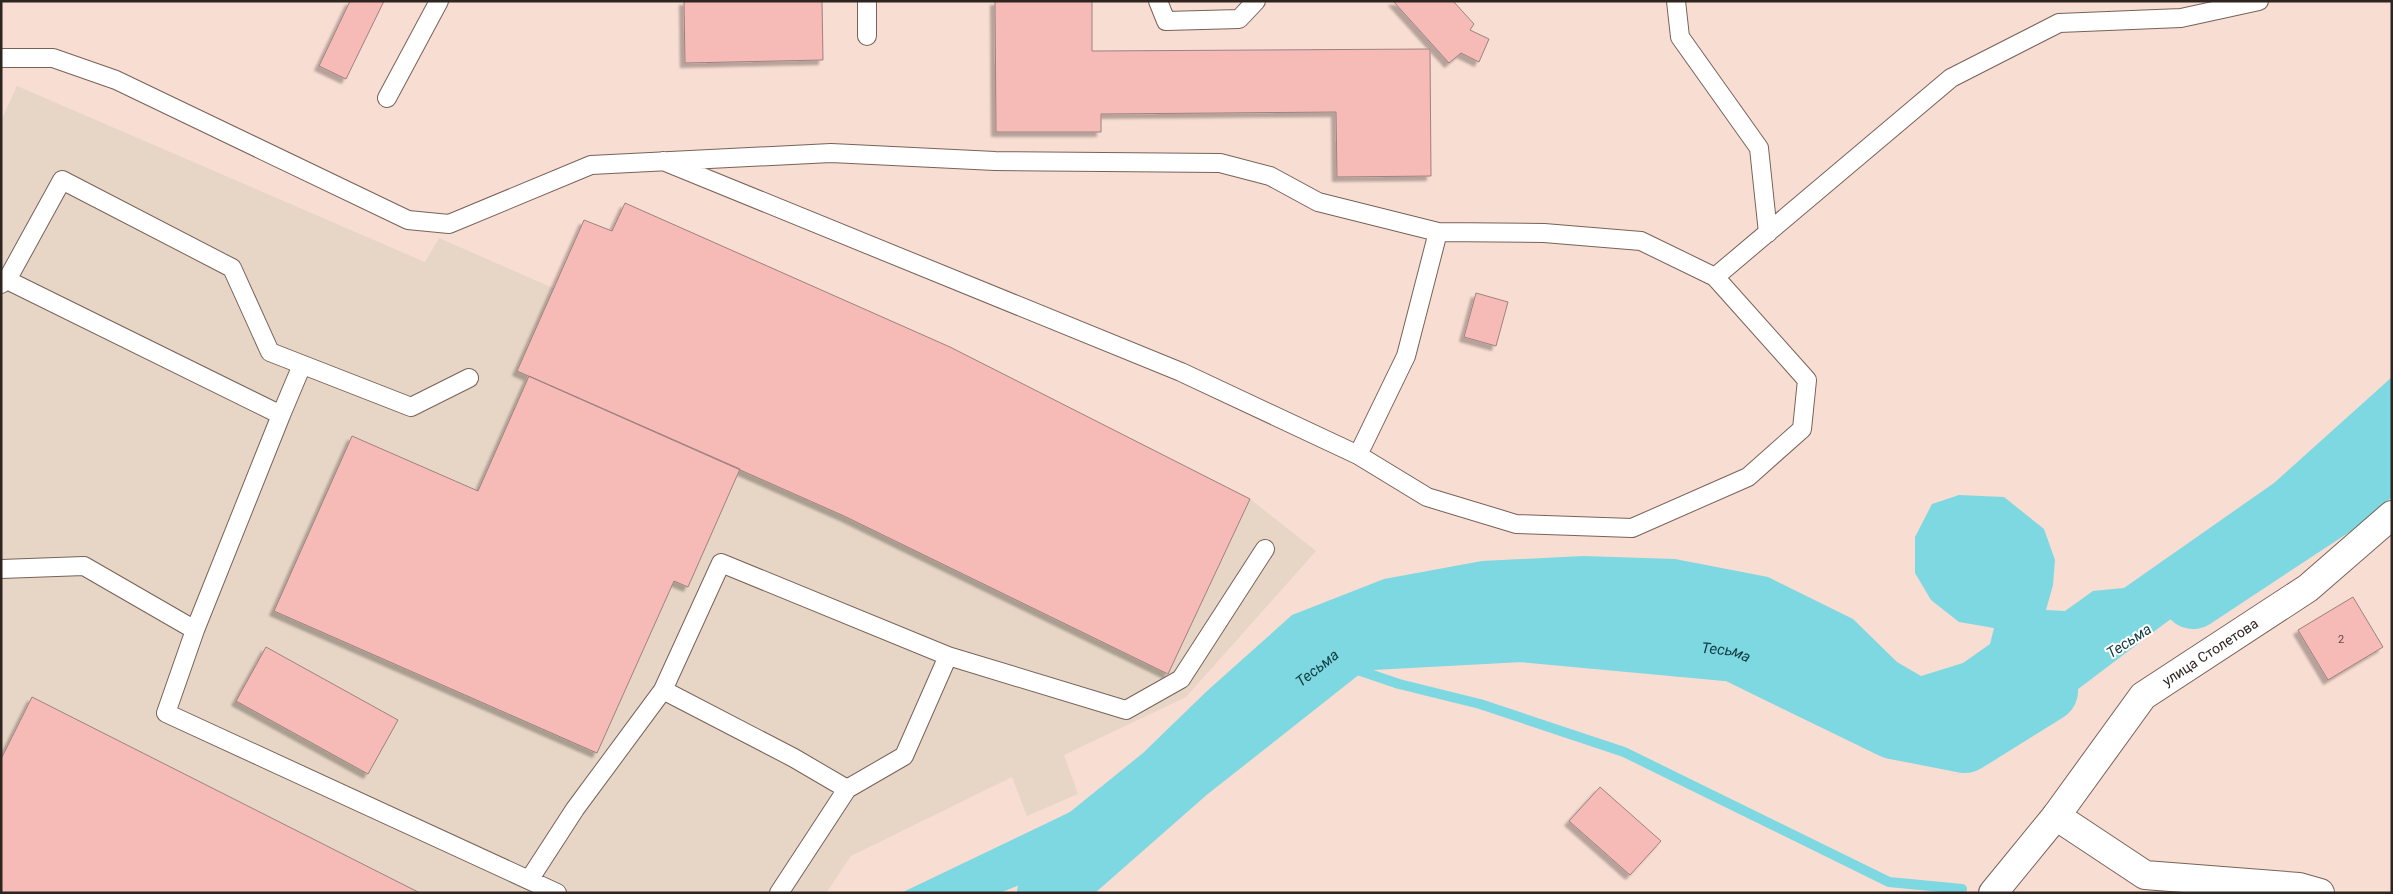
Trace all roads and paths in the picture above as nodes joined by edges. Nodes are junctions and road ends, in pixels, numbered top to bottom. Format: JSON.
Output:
{"nodes":[{"id":1,"x":439,"y":1,"type":"edge"},
{"id":2,"x":867,"y":1,"type":"edge"},
{"id":3,"x":1158,"y":1,"type":"edge"},
{"id":4,"x":1256,"y":1,"type":"edge"},
{"id":5,"x":1676,"y":1,"type":"edge"},
{"id":6,"x":2259,"y":1,"type":"edge"},
{"id":7,"x":867,"y":36,"type":"dead end"},
{"id":8,"x":1,"y":58,"type":"edge"},
{"id":9,"x":387,"y":98,"type":"dead end"},
{"id":10,"x":663,"y":161,"type":"junction"},
{"id":11,"x":1438,"y":232,"type":"junction"},
{"id":12,"x":1768,"y":233,"type":"junction"},
{"id":13,"x":1715,"y":277,"type":"junction"},
{"id":14,"x":4,"y":282,"type":"edge"},
{"id":15,"x":302,"y":365,"type":"junction"},
{"id":16,"x":468,"y":378,"type":"dead end"},
{"id":17,"x":281,"y":415,"type":"junction"},
{"id":18,"x":1358,"y":454,"type":"junction"},
{"id":19,"x":2392,"y":515,"type":"edge"},
{"id":20,"x":1264,"y":549,"type":"dead end"},
{"id":21,"x":1,"y":568,"type":"edge"},
{"id":22,"x":195,"y":630,"type":"junction"},
{"id":23,"x":948,"y":656,"type":"junction"},
{"id":24,"x":663,"y":690,"type":"junction"},
{"id":25,"x":847,"y":788,"type":"junction"},
{"id":26,"x":2056,"y":816,"type":"junction"},
{"id":27,"x":2145,"y":875,"type":"junction"},
{"id":28,"x":529,"y":880,"type":"junction"},
{"id":29,"x":557,"y":893,"type":"edge"},
{"id":30,"x":779,"y":893,"type":"edge"},
{"id":31,"x":1993,"y":893,"type":"edge"},
{"id":32,"x":2167,"y":893,"type":"edge"},
{"id":33,"x":2320,"y":893,"type":"edge"}],
"edges":[{"from":1,"to":9,"type":"lane"},
{"from":2,"to":7,"type":"lane"},
{"from":3,"to":4,"type":"lane"},
{"from":5,"to":12,"type":"lane"},
{"from":6,"to":12,"type":"lane"},
{"from":8,"to":10,"type":"lane"},
{"from":10,"to":11,"type":"lane"},
{"from":10,"to":18,"type":"lane"},
{"from":11,"to":13,"type":"lane"},
{"from":11,"to":18,"type":"lane"},
{"from":12,"to":13,"type":"lane"},
{"from":13,"to":18,"type":"lane"},
{"from":14,"to":15,"type":"lane"},
{"from":14,"to":17,"type":"lane"},
{"from":15,"to":16,"type":"lane"},
{"from":15,"to":17,"type":"lane"},
{"from":17,"to":22,"type":"lane"},
{"from":19,"to":26,"type":"street","name":"улица Столетова"},
{"from":20,"to":23,"type":"lane"},
{"from":21,"to":22,"type":"lane"},
{"from":22,"to":28,"type":"lane"},
{"from":23,"to":24,"type":"lane"},
{"from":23,"to":25,"type":"lane"},
{"from":24,"to":25,"type":"lane"},
{"from":24,"to":28,"type":"lane"},
{"from":25,"to":30,"type":"lane"},
{"from":26,"to":27,"type":"street"},
{"from":26,"to":31,"type":"street","name":"улица Столетова"},
{"from":27,"to":32,"type":"street"},
{"from":27,"to":33,"type":"street"},
{"from":28,"to":29,"type":"lane"}]}
